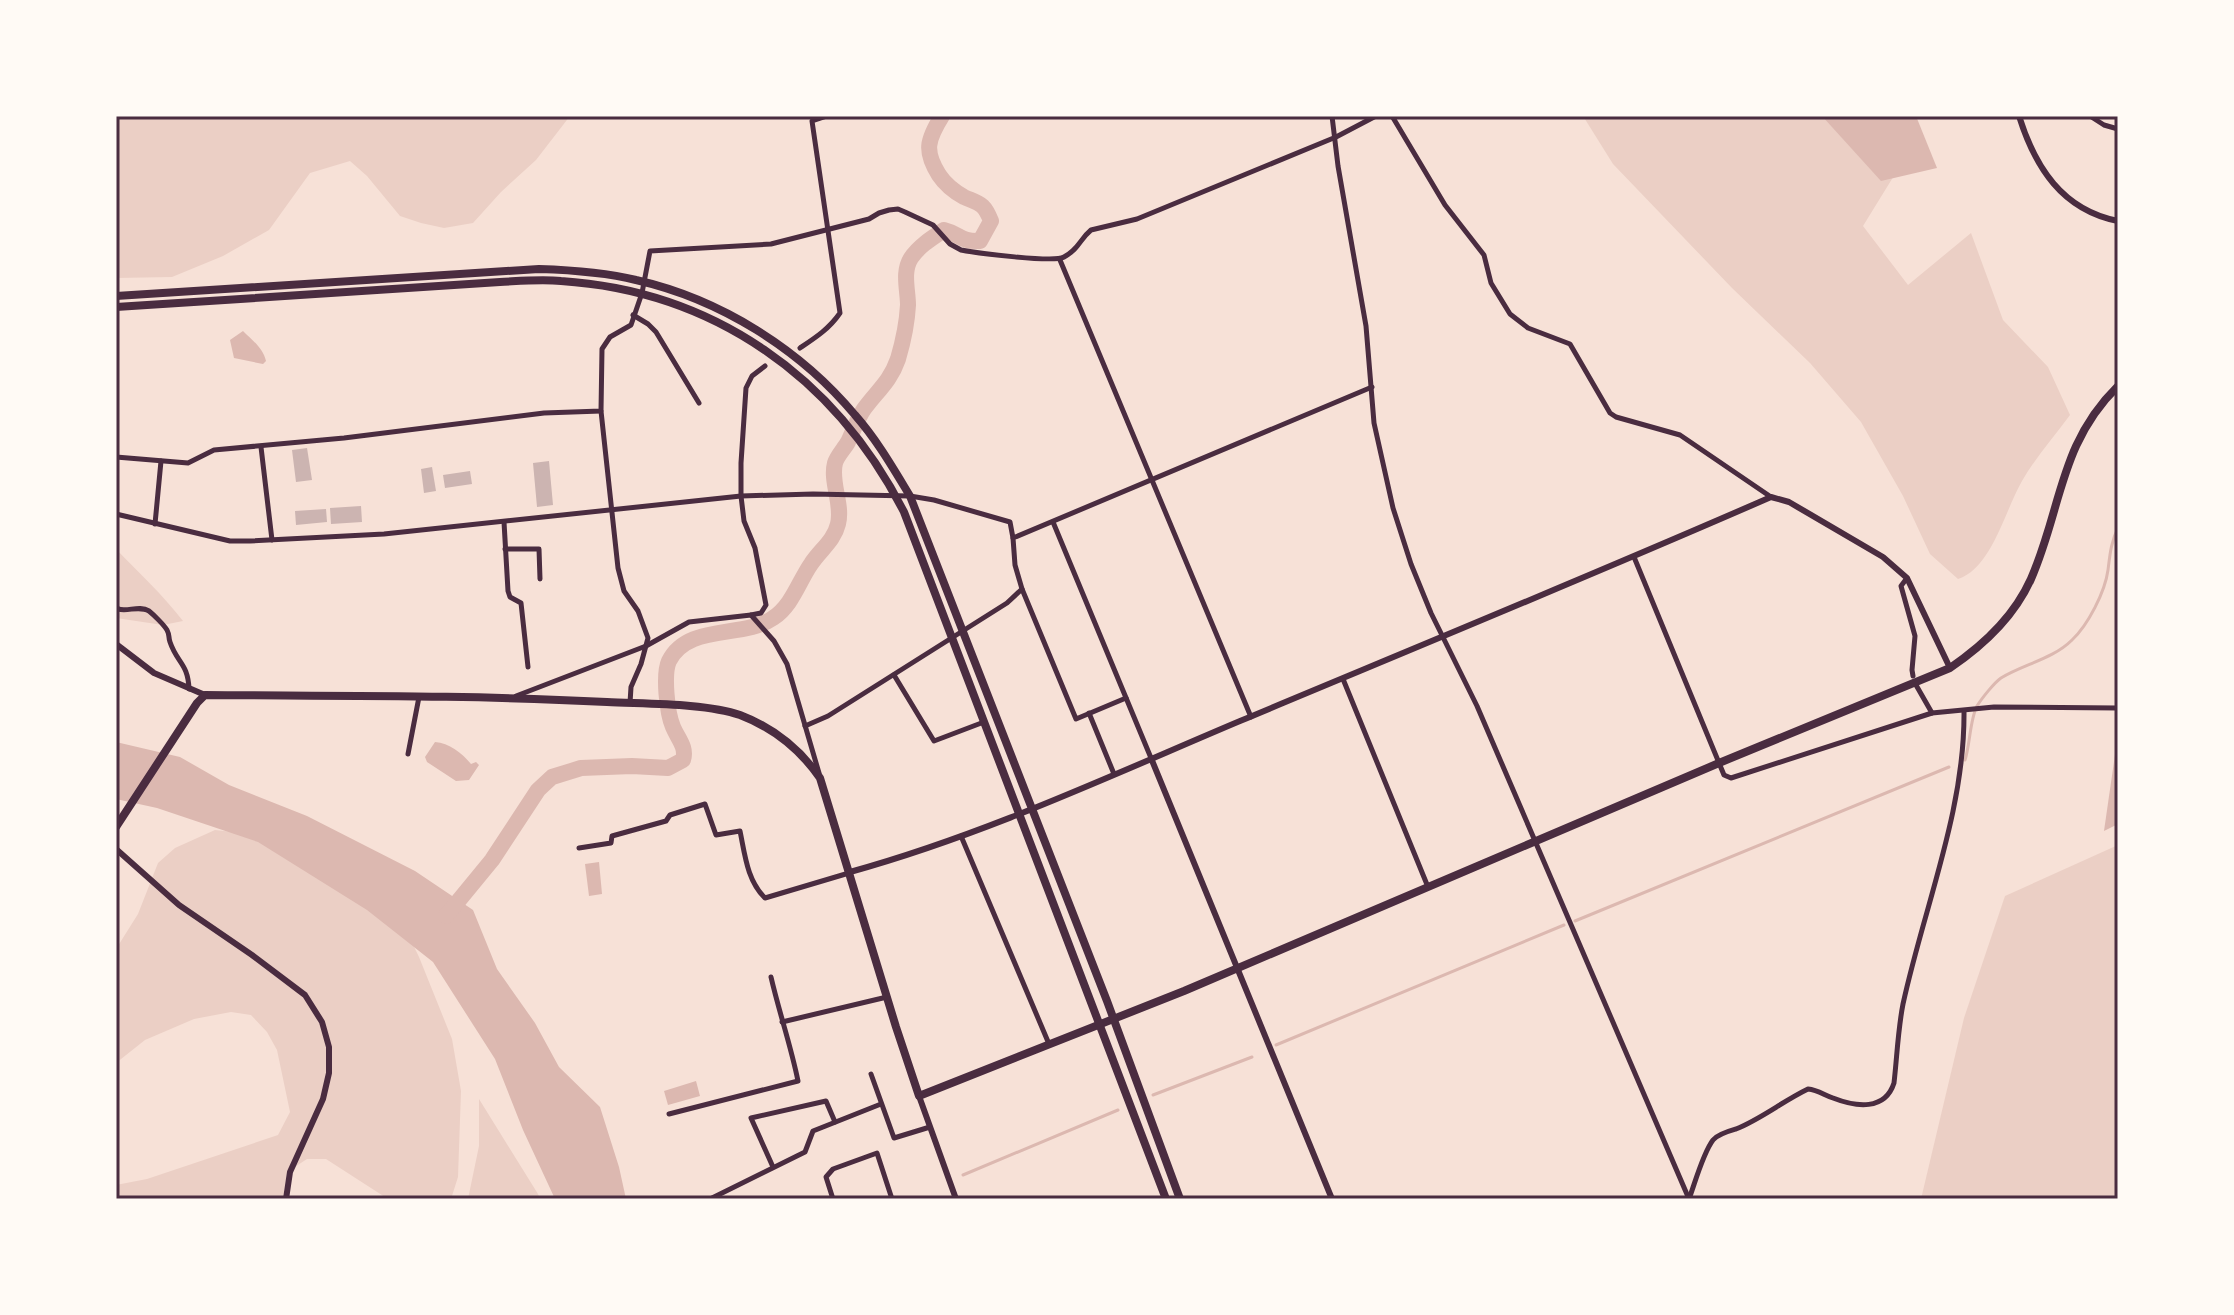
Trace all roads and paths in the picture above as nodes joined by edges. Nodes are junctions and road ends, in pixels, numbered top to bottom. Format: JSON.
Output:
{"nodes":[{"id":1,"x":827,"y":116,"type":"edge"},
{"id":2,"x":1332,"y":116,"type":"edge"},
{"id":3,"x":1376,"y":116,"type":"edge"},
{"id":4,"x":1392,"y":116,"type":"edge"},
{"id":5,"x":2019,"y":116,"type":"edge"},
{"id":6,"x":2090,"y":116,"type":"edge"},
{"id":7,"x":2118,"y":129,"type":"edge"},
{"id":8,"x":1336,"y":137,"type":"junction"},
{"id":9,"x":2118,"y":221,"type":"edge"},
{"id":10,"x":828,"y":228,"type":"junction"},
{"id":11,"x":1060,"y":260,"type":"junction"},
{"id":12,"x":644,"y":282,"type":"junction"},
{"id":13,"x":642,"y":293,"type":"junction"},
{"id":14,"x":116,"y":296,"type":"edge"},
{"id":15,"x":116,"y":307,"type":"edge"},
{"id":16,"x":633,"y":315,"type":"junction"},
{"id":17,"x":800,"y":348,"type":"dead end"},
{"id":18,"x":765,"y":366,"type":"dead end"},
{"id":19,"x":2118,"y":386,"type":"edge"},
{"id":20,"x":1372,"y":387,"type":"junction"},
{"id":21,"x":699,"y":403,"type":"dead end"},
{"id":22,"x":601,"y":411,"type":"junction"},
{"id":23,"x":261,"y":447,"type":"junction"},
{"id":24,"x":116,"y":457,"type":"edge"},
{"id":25,"x":161,"y":461,"type":"junction"},
{"id":26,"x":1152,"y":480,"type":"junction"},
{"id":27,"x":895,"y":495,"type":"junction"},
{"id":28,"x":741,"y":496,"type":"junction"},
{"id":29,"x":910,"y":496,"type":"junction"},
{"id":30,"x":1771,"y":497,"type":"junction"},
{"id":31,"x":611,"y":510,"type":"junction"},
{"id":32,"x":116,"y":514,"type":"edge"},
{"id":33,"x":504,"y":522,"type":"junction"},
{"id":34,"x":1053,"y":522,"type":"junction"},
{"id":35,"x":155,"y":524,"type":"junction"},
{"id":36,"x":1013,"y":538,"type":"junction"},
{"id":37,"x":272,"y":540,"type":"junction"},
{"id":38,"x":505,"y":549,"type":"junction"},
{"id":39,"x":1634,"y":557,"type":"junction"},
{"id":40,"x":1907,"y":578,"type":"junction"},
{"id":41,"x":540,"y":579,"type":"dead end"},
{"id":42,"x":1022,"y":589,"type":"junction"},
{"id":43,"x":116,"y":606,"type":"edge"},
{"id":44,"x":753,"y":618,"type":"junction"},
{"id":45,"x":962,"y":630,"type":"junction"},
{"id":46,"x":952,"y":637,"type":"junction"},
{"id":47,"x":1442,"y":637,"type":"junction"},
{"id":48,"x":116,"y":644,"type":"edge"},
{"id":49,"x":646,"y":646,"type":"junction"},
{"id":50,"x":528,"y":667,"type":"dead end"},
{"id":51,"x":1950,"y":668,"type":"junction"},
{"id":52,"x":894,"y":675,"type":"junction"},
{"id":53,"x":1913,"y":676,"type":"dead end"},
{"id":54,"x":1343,"y":679,"type":"junction"},
{"id":55,"x":1916,"y":685,"type":"dead end"},
{"id":56,"x":189,"y":689,"type":"junction"},
{"id":57,"x":205,"y":695,"type":"junction"},
{"id":58,"x":419,"y":697,"type":"junction"},
{"id":59,"x":513,"y":697,"type":"junction"},
{"id":60,"x":1126,"y":698,"type":"junction"},
{"id":61,"x":634,"y":704,"type":"junction"},
{"id":62,"x":2118,"y":708,"type":"edge"},
{"id":63,"x":1964,"y":711,"type":"junction"},
{"id":64,"x":1089,"y":713,"type":"junction"},
{"id":65,"x":1932,"y":713,"type":"junction"},
{"id":66,"x":1251,"y":717,"type":"junction"},
{"id":67,"x":984,"y":722,"type":"junction"},
{"id":68,"x":805,"y":726,"type":"junction"},
{"id":69,"x":408,"y":754,"type":"dead end"},
{"id":70,"x":1151,"y":758,"type":"junction"},
{"id":71,"x":1719,"y":763,"type":"junction"},
{"id":72,"x":1114,"y":774,"type":"junction"},
{"id":73,"x":820,"y":778,"type":"junction"},
{"id":74,"x":1031,"y":808,"type":"junction"},
{"id":75,"x":1018,"y":813,"type":"junction"},
{"id":76,"x":116,"y":827,"type":"edge"},
{"id":77,"x":961,"y":836,"type":"junction"},
{"id":78,"x":1536,"y":842,"type":"junction"},
{"id":79,"x":579,"y":848,"type":"dead end"},
{"id":80,"x":116,"y":849,"type":"edge"},
{"id":81,"x":850,"y":872,"type":"junction"},
{"id":82,"x":1428,"y":887,"type":"junction"},
{"id":83,"x":1238,"y":969,"type":"junction"},
{"id":84,"x":771,"y":977,"type":"dead end"},
{"id":85,"x":887,"y":997,"type":"junction"},
{"id":86,"x":1114,"y":1020,"type":"junction"},
{"id":87,"x":782,"y":1022,"type":"junction"},
{"id":88,"x":1100,"y":1025,"type":"junction"},
{"id":89,"x":1049,"y":1044,"type":"junction"},
{"id":90,"x":871,"y":1074,"type":"dead end"},
{"id":91,"x":919,"y":1096,"type":"junction"},
{"id":92,"x":881,"y":1104,"type":"junction"},
{"id":93,"x":669,"y":1114,"type":"dead end"},
{"id":94,"x":835,"y":1122,"type":"junction"},
{"id":95,"x":930,"y":1127,"type":"junction"},
{"id":96,"x":773,"y":1167,"type":"junction"},
{"id":97,"x":286,"y":1199,"type":"edge"},
{"id":98,"x":710,"y":1199,"type":"edge"},
{"id":99,"x":833,"y":1199,"type":"edge"},
{"id":100,"x":892,"y":1199,"type":"edge"},
{"id":101,"x":956,"y":1199,"type":"edge"},
{"id":102,"x":1166,"y":1199,"type":"edge"},
{"id":103,"x":1180,"y":1199,"type":"edge"},
{"id":104,"x":1332,"y":1199,"type":"edge"},
{"id":105,"x":1689,"y":1199,"type":"edge"}],
"edges":[{"from":1,"to":10,"type":"street"},
{"from":2,"to":8,"type":"street"},
{"from":3,"to":8,"type":"street"},
{"from":4,"to":30,"type":"street"},
{"from":5,"to":9,"type":"street"},
{"from":6,"to":7,"type":"street"},
{"from":8,"to":11,"type":"street"},
{"from":8,"to":20,"type":"street"},
{"from":10,"to":11,"type":"street"},
{"from":10,"to":12,"type":"street"},
{"from":10,"to":17,"type":"street"},
{"from":11,"to":26,"type":"street"},
{"from":12,"to":13,"type":"street"},
{"from":12,"to":14,"type":"main road"},
{"from":12,"to":29,"type":"main road"},
{"from":13,"to":15,"type":"main road"},
{"from":13,"to":16,"type":"street"},
{"from":13,"to":27,"type":"main road"},
{"from":16,"to":21,"type":"street"},
{"from":16,"to":22,"type":"street"},
{"from":18,"to":28,"type":"street"},
{"from":19,"to":51,"type":"main road"},
{"from":20,"to":26,"type":"street"},
{"from":20,"to":47,"type":"street"},
{"from":22,"to":23,"type":"street"},
{"from":22,"to":31,"type":"street"},
{"from":23,"to":25,"type":"street"},
{"from":23,"to":37,"type":"street"},
{"from":24,"to":25,"type":"street"},
{"from":25,"to":35,"type":"street"},
{"from":26,"to":34,"type":"street"},
{"from":26,"to":66,"type":"street"},
{"from":27,"to":28,"type":"street"},
{"from":27,"to":29,"type":"street"},
{"from":27,"to":46,"type":"main road"},
{"from":28,"to":31,"type":"street"},
{"from":28,"to":44,"type":"street"},
{"from":29,"to":36,"type":"street"},
{"from":29,"to":45,"type":"main road"},
{"from":30,"to":39,"type":"street"},
{"from":30,"to":40,"type":"street"},
{"from":31,"to":33,"type":"street"},
{"from":31,"to":49,"type":"street"},
{"from":32,"to":35,"type":"street"},
{"from":33,"to":37,"type":"street"},
{"from":33,"to":38,"type":"street"},
{"from":34,"to":36,"type":"street"},
{"from":34,"to":60,"type":"street"},
{"from":35,"to":37,"type":"street"},
{"from":36,"to":42,"type":"street"},
{"from":38,"to":41,"type":"street"},
{"from":38,"to":50,"type":"street"},
{"from":39,"to":47,"type":"street"},
{"from":39,"to":71,"type":"street"},
{"from":40,"to":51,"type":"street"},
{"from":40,"to":53,"type":"street"},
{"from":42,"to":45,"type":"street"},
{"from":42,"to":64,"type":"street"},
{"from":43,"to":56,"type":"street"},
{"from":44,"to":49,"type":"street"},
{"from":44,"to":68,"type":"street"},
{"from":45,"to":46,"type":"street"},
{"from":45,"to":74,"type":"main road"},
{"from":46,"to":52,"type":"street"},
{"from":46,"to":67,"type":"main road"},
{"from":47,"to":54,"type":"street"},
{"from":47,"to":78,"type":"street"},
{"from":48,"to":56,"type":"street"},
{"from":49,"to":59,"type":"street"},
{"from":49,"to":61,"type":"street"},
{"from":51,"to":71,"type":"main road"},
{"from":52,"to":67,"type":"street"},
{"from":52,"to":68,"type":"street"},
{"from":54,"to":66,"type":"street"},
{"from":54,"to":82,"type":"street"},
{"from":55,"to":65,"type":"street"},
{"from":56,"to":57,"type":"street"},
{"from":57,"to":58,"type":"main road"},
{"from":57,"to":76,"type":"main road"},
{"from":58,"to":59,"type":"main road"},
{"from":58,"to":69,"type":"street"},
{"from":59,"to":61,"type":"main road"},
{"from":60,"to":64,"type":"street"},
{"from":60,"to":70,"type":"street"},
{"from":61,"to":73,"type":"main road"},
{"from":62,"to":63,"type":"street"},
{"from":63,"to":65,"type":"street"},
{"from":63,"to":105,"type":"street"},
{"from":64,"to":72,"type":"street"},
{"from":65,"to":71,"type":"street"},
{"from":66,"to":70,"type":"street"},
{"from":67,"to":75,"type":"main road"},
{"from":68,"to":73,"type":"street"},
{"from":70,"to":72,"type":"street"},
{"from":70,"to":83,"type":"street"},
{"from":71,"to":78,"type":"main road"},
{"from":72,"to":74,"type":"street"},
{"from":73,"to":81,"type":"main road"},
{"from":74,"to":75,"type":"street"},
{"from":74,"to":86,"type":"main road"},
{"from":75,"to":77,"type":"street"},
{"from":75,"to":88,"type":"main road"},
{"from":77,"to":81,"type":"street"},
{"from":77,"to":89,"type":"street"},
{"from":78,"to":82,"type":"main road"},
{"from":78,"to":105,"type":"street"},
{"from":79,"to":81,"type":"street"},
{"from":80,"to":97,"type":"street"},
{"from":81,"to":85,"type":"main road"},
{"from":82,"to":83,"type":"main road"},
{"from":83,"to":86,"type":"main road"},
{"from":83,"to":104,"type":"street"},
{"from":84,"to":87,"type":"street"},
{"from":85,"to":87,"type":"street"},
{"from":85,"to":91,"type":"main road"},
{"from":86,"to":88,"type":"main road"},
{"from":86,"to":103,"type":"main road"},
{"from":87,"to":93,"type":"street"},
{"from":88,"to":89,"type":"main road"},
{"from":88,"to":102,"type":"main road"},
{"from":89,"to":91,"type":"main road"},
{"from":90,"to":92,"type":"street"},
{"from":91,"to":95,"type":"street"},
{"from":92,"to":94,"type":"street"},
{"from":92,"to":95,"type":"street"},
{"from":94,"to":96,"type":"street"},
{"from":94,"to":96,"type":"street"},
{"from":95,"to":101,"type":"street"},
{"from":96,"to":98,"type":"street"},
{"from":99,"to":100,"type":"street"}]}
